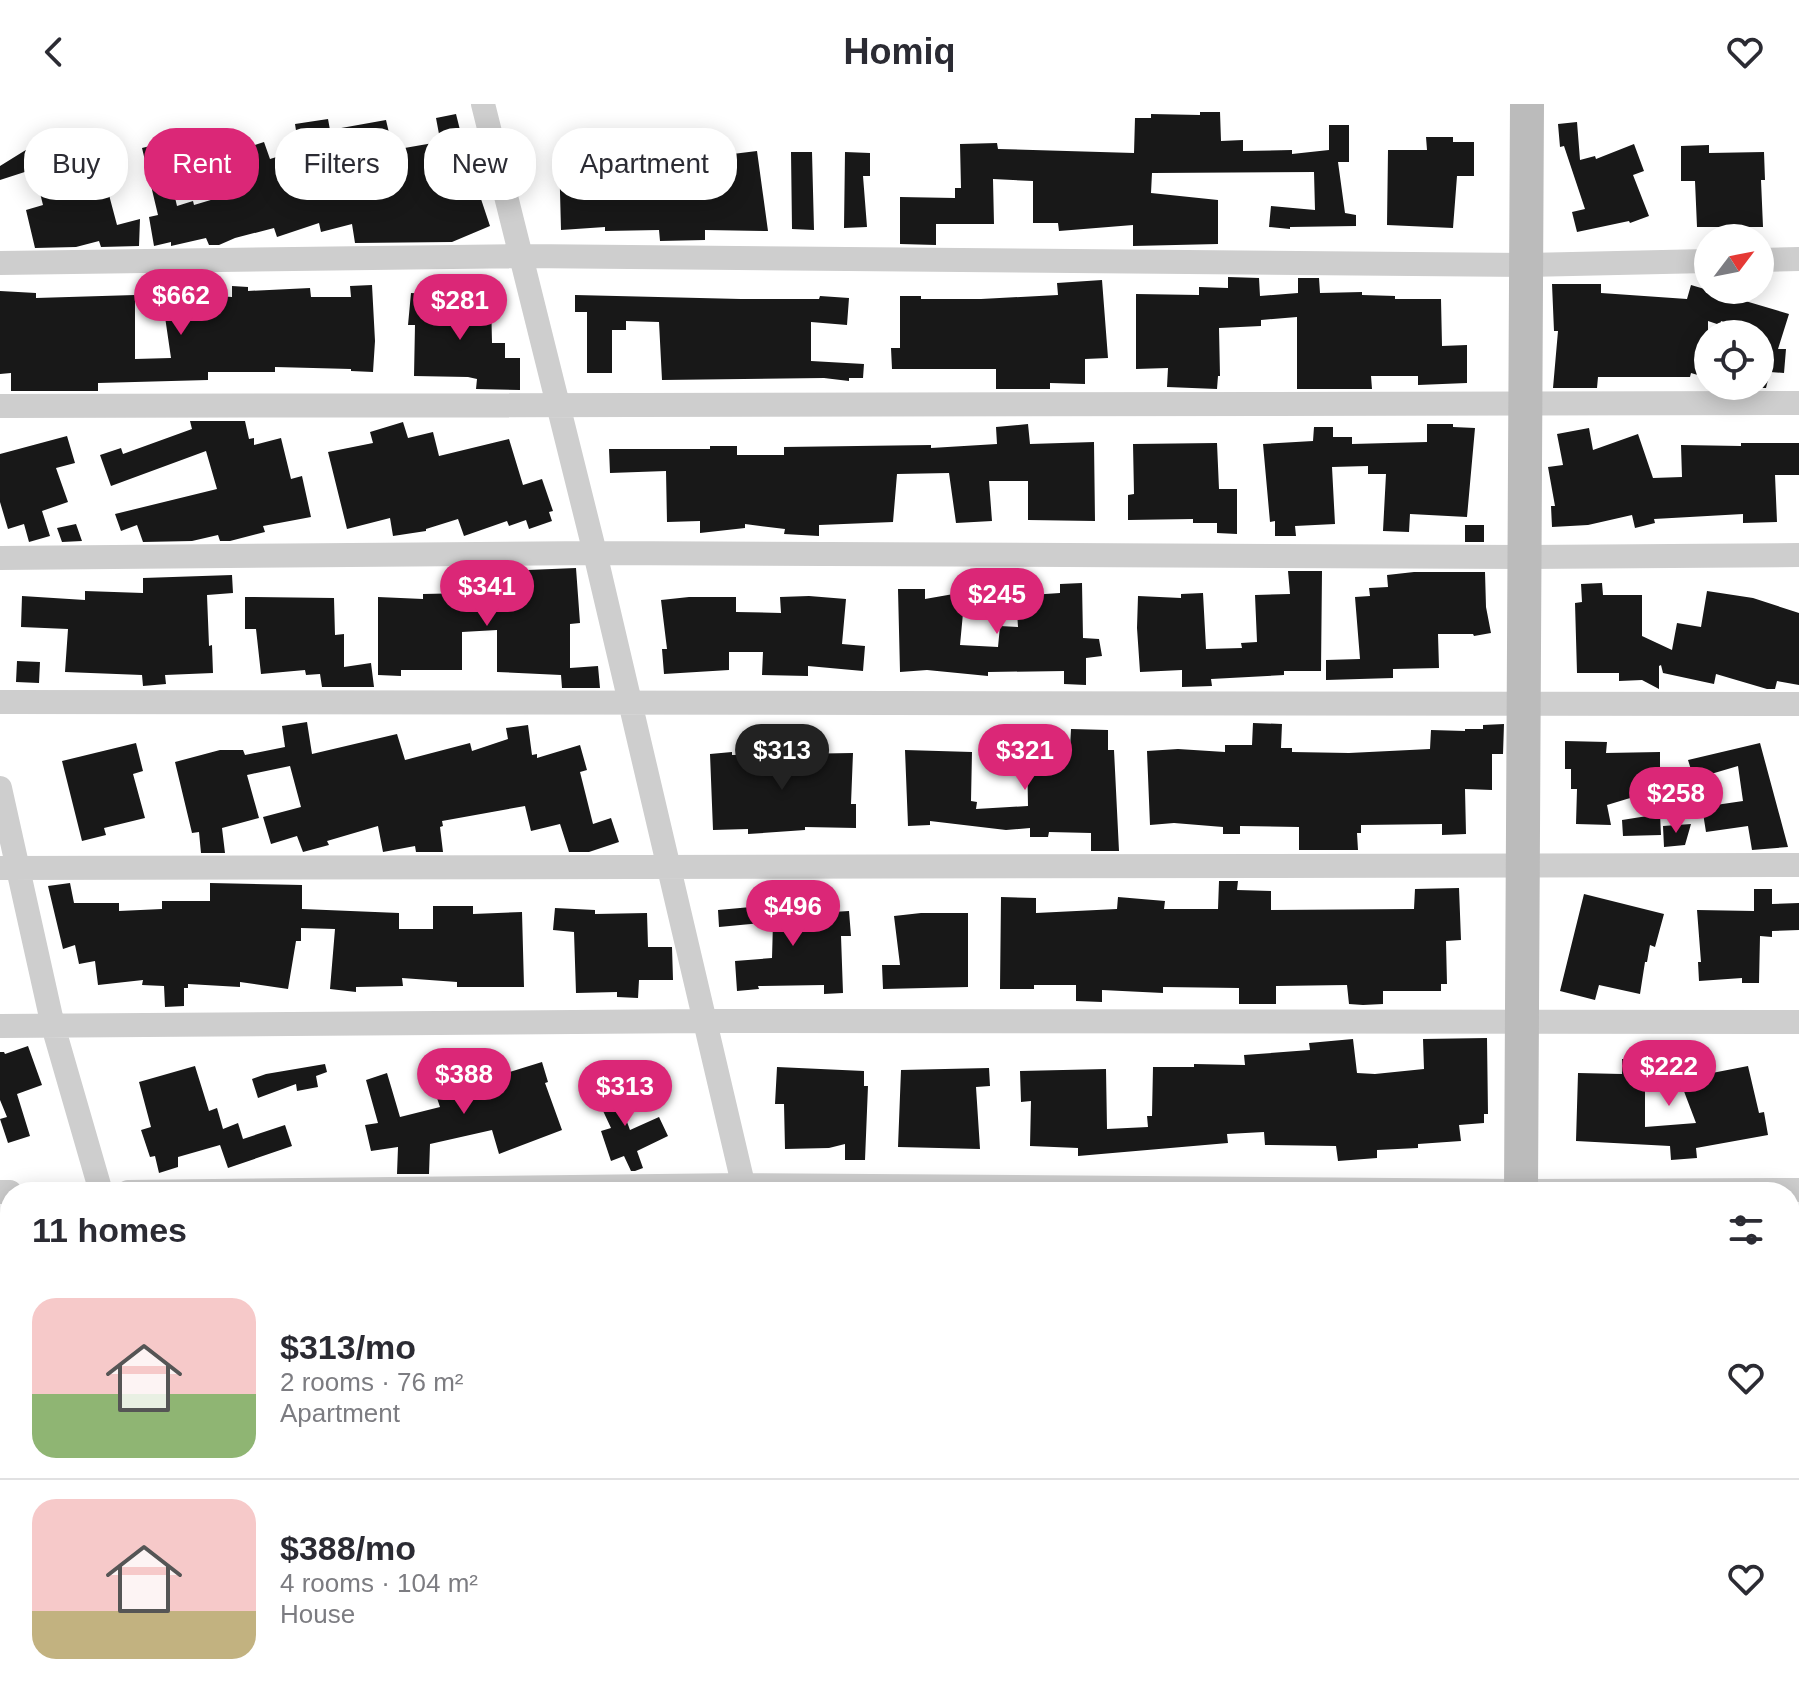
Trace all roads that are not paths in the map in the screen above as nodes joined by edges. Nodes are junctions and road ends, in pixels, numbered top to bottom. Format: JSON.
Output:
{"nodes":[{"id":1,"x":483,"y":104,"type":"edge"},
{"id":2,"x":1527,"y":104,"type":"edge"},
{"id":3,"x":523,"y":256,"type":"junction"},
{"id":4,"x":1799,"y":259,"type":"edge"},
{"id":5,"x":1774,"y":260,"type":"edge"},
{"id":6,"x":1694,"y":261,"type":"edge"},
{"id":7,"x":0,"y":263,"type":"edge"},
{"id":8,"x":1527,"y":265,"type":"junction"},
{"id":9,"x":1526,"y":403,"type":"junction"},
{"id":10,"x":1799,"y":403,"type":"edge"},
{"id":11,"x":0,"y":406,"type":"edge"},
{"id":12,"x":559,"y":406,"type":"junction"},
{"id":13,"x":595,"y":553,"type":"junction"},
{"id":14,"x":1799,"y":555,"type":"edge"},
{"id":15,"x":1526,"y":557,"type":"junction"},
{"id":16,"x":0,"y":558,"type":"edge"},
{"id":17,"x":0,"y":702,"type":"edge"},
{"id":18,"x":628,"y":703,"type":"junction"},
{"id":19,"x":1525,"y":703,"type":"junction"},
{"id":20,"x":1799,"y":704,"type":"edge"},
{"id":21,"x":0,"y":788,"type":"edge"},
{"id":22,"x":1799,"y":865,"type":"edge"},
{"id":23,"x":1525,"y":866,"type":"junction"},
{"id":24,"x":669,"y":867,"type":"junction"},
{"id":25,"x":10,"y":868,"type":"edge"},
{"id":26,"x":706,"y":1021,"type":"junction"},
{"id":27,"x":1522,"y":1022,"type":"junction"},
{"id":28,"x":1799,"y":1022,"type":"edge"},
{"id":29,"x":0,"y":1026,"type":"edge"},
{"id":30,"x":53,"y":1026,"type":"junction"},
{"id":31,"x":98,"y":1182,"type":"edge"},
{"id":32,"x":742,"y":1182,"type":"edge"},
{"id":33,"x":1521,"y":1182,"type":"edge"}],
"edges":[{"from":1,"to":3,"type":"street"},
{"from":2,"to":8,"type":"street"},
{"from":3,"to":7,"type":"street"},
{"from":3,"to":8,"type":"street"},
{"from":3,"to":12,"type":"street"},
{"from":4,"to":5,"type":"street"},
{"from":6,"to":8,"type":"street"},
{"from":8,"to":9,"type":"street"},
{"from":9,"to":10,"type":"street"},
{"from":9,"to":12,"type":"street"},
{"from":9,"to":15,"type":"street"},
{"from":11,"to":12,"type":"street"},
{"from":12,"to":13,"type":"street"},
{"from":13,"to":15,"type":"street"},
{"from":13,"to":16,"type":"street"},
{"from":13,"to":18,"type":"street"},
{"from":14,"to":15,"type":"street"},
{"from":15,"to":19,"type":"street"},
{"from":17,"to":18,"type":"street"},
{"from":18,"to":19,"type":"street"},
{"from":18,"to":24,"type":"street"},
{"from":19,"to":20,"type":"street"},
{"from":19,"to":23,"type":"street"},
{"from":21,"to":25,"type":"street"},
{"from":22,"to":23,"type":"street"},
{"from":23,"to":24,"type":"street"},
{"from":23,"to":27,"type":"street"},
{"from":24,"to":25,"type":"street"},
{"from":24,"to":26,"type":"street"},
{"from":25,"to":30,"type":"street"},
{"from":26,"to":27,"type":"street"},
{"from":26,"to":30,"type":"street"},
{"from":26,"to":32,"type":"street"},
{"from":27,"to":28,"type":"street"},
{"from":27,"to":33,"type":"street"},
{"from":29,"to":30,"type":"street"},
{"from":30,"to":31,"type":"street"}]}
